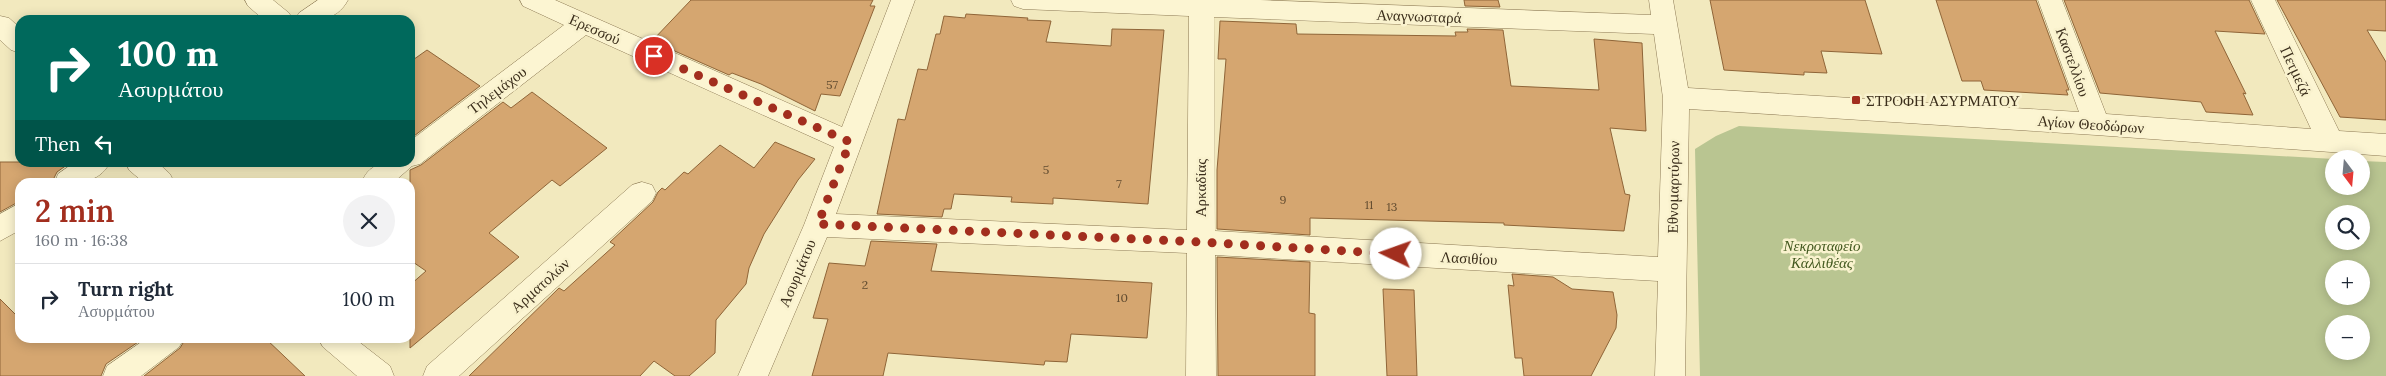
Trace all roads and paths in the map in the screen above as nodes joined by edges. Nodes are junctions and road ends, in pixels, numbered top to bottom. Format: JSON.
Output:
{"nodes":[{"id":1,"x":257,"y":0,"type":"edge"},
{"id":2,"x":336,"y":0,"type":"edge"},
{"id":3,"x":532,"y":0,"type":"edge"},
{"id":4,"x":903,"y":0,"type":"edge"},
{"id":5,"x":1023,"y":0,"type":"edge"},
{"id":6,"x":1661,"y":0,"type":"edge"},
{"id":7,"x":2050,"y":0,"type":"edge"},
{"id":8,"x":2263,"y":0,"type":"edge"},
{"id":9,"x":1201,"y":3,"type":"edge"},
{"id":10,"x":274,"y":15,"type":"edge"},
{"id":11,"x":315,"y":15,"type":"edge"},
{"id":12,"x":583,"y":24,"type":"junction"},
{"id":13,"x":1664,"y":26,"type":"junction"},
{"id":14,"x":1676,"y":98,"type":"junction"},
{"id":15,"x":2096,"y":124,"type":"junction"},
{"id":16,"x":2330,"y":141,"type":"junction"},
{"id":17,"x":850,"y":142,"type":"junction"},
{"id":18,"x":2386,"y":145,"type":"edge"},
{"id":19,"x":415,"y":152,"type":"edge"},
{"id":20,"x":90,"y":167,"type":"edge"},
{"id":21,"x":144,"y":167,"type":"edge"},
{"id":22,"x":394,"y":167,"type":"edge"},
{"id":23,"x":74,"y":178,"type":"edge"},
{"id":24,"x":156,"y":178,"type":"edge"},
{"id":25,"x":380,"y":178,"type":"edge"},
{"id":26,"x":642,"y":193,"type":"dead end"},
{"id":27,"x":15,"y":219,"type":"edge"},
{"id":28,"x":818,"y":224,"type":"junction"},
{"id":29,"x":0,"y":229,"type":"edge"},
{"id":30,"x":1200,"y":242,"type":"junction"},
{"id":31,"x":1672,"y":270,"type":"junction"},
{"id":32,"x":163,"y":343,"type":"edge"},
{"id":33,"x":339,"y":343,"type":"edge"},
{"id":34,"x":118,"y":376,"type":"edge"},
{"id":35,"x":379,"y":376,"type":"edge"},
{"id":36,"x":438,"y":376,"type":"edge"},
{"id":37,"x":753,"y":376,"type":"edge"},
{"id":38,"x":1201,"y":376,"type":"edge"},
{"id":39,"x":1670,"y":376,"type":"edge"}],
"edges":[{"from":1,"to":10,"type":"street"},
{"from":2,"to":11,"type":"street"},
{"from":3,"to":12,"type":"street","name":"Ερεσσού"},
{"from":4,"to":17,"type":"street","name":"Ασυρμάτου"},
{"from":5,"to":9,"type":"street","name":"Αναγνωσταρά"},
{"from":6,"to":13,"type":"street","name":"Εθνομαρτύρων"},
{"from":7,"to":15,"type":"street","name":"Καστελλίου"},
{"from":8,"to":16,"type":"street","name":"Πετμεζά"},
{"from":9,"to":13,"type":"street","name":"Αναγνωσταρά"},
{"from":9,"to":30,"type":"street","name":"Αρκαδίας"},
{"from":12,"to":17,"type":"street","name":"Ερεσσού"},
{"from":12,"to":19,"type":"street","name":"Τηλεμάχου"},
{"from":13,"to":14,"type":"street","name":"Εθνομαρτύρων"},
{"from":14,"to":15,"type":"street","name":"Αγίων Θεοδώρων"},
{"from":14,"to":31,"type":"street","name":"Εθνομαρτύρων"},
{"from":15,"to":16,"type":"street","name":"Αγίων Θεοδώρων"},
{"from":16,"to":18,"type":"street","name":"Αγίων Θεοδώρων"},
{"from":17,"to":28,"type":"street","name":"Ασυρμάτου"},
{"from":20,"to":23,"type":"street"},
{"from":21,"to":24,"type":"street"},
{"from":22,"to":25,"type":"street"},
{"from":26,"to":36,"type":"street","name":"Αρματολών"},
{"from":27,"to":29,"type":"street"},
{"from":28,"to":30,"type":"street","name":"Λασιθίου"},
{"from":28,"to":37,"type":"street","name":"Ασυρμάτου"},
{"from":30,"to":31,"type":"street","name":"Λασιθίου"},
{"from":30,"to":38,"type":"street","name":"Αρκαδίας"},
{"from":31,"to":39,"type":"street","name":"Εθνομαρτύρων"},
{"from":32,"to":34,"type":"street"},
{"from":33,"to":35,"type":"street"}]}
